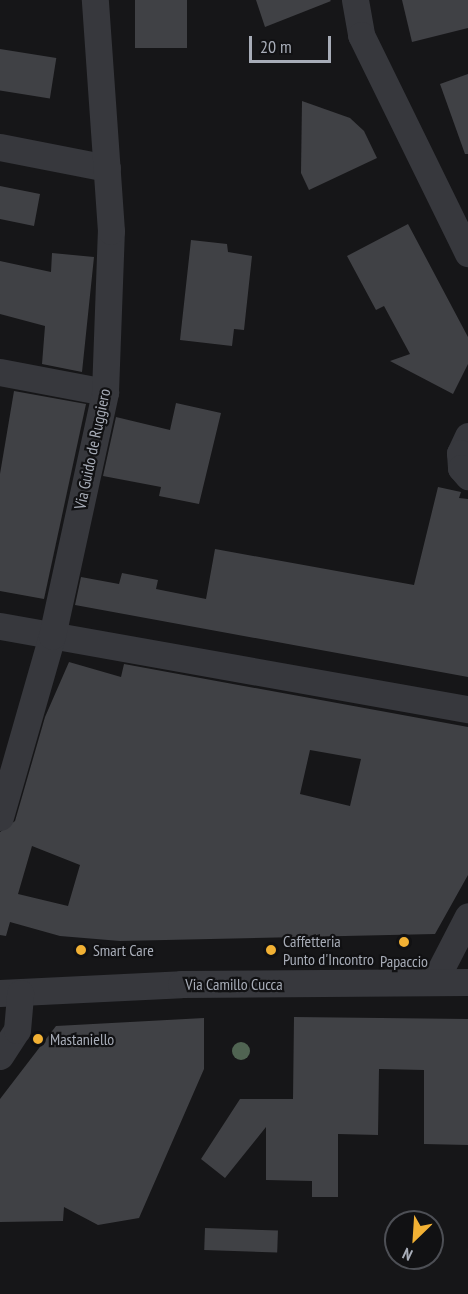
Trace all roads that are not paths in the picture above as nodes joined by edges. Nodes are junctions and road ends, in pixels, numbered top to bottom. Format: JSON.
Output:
{"nodes":[{"id":1,"x":95,"y":0,"type":"edge"},
{"id":2,"x":355,"y":0,"type":"edge"},
{"id":3,"x":0,"y":147,"type":"edge"},
{"id":4,"x":107,"y":168,"type":"junction"},
{"id":5,"x":468,"y":253,"type":"edge"},
{"id":6,"x":0,"y":372,"type":"edge"},
{"id":7,"x":105,"y":392,"type":"junction"},
{"id":8,"x":468,"y":436,"type":"edge"},
{"id":9,"x":468,"y":477,"type":"edge"},
{"id":10,"x":0,"y":626,"type":"edge"},
{"id":11,"x":52,"y":636,"type":"junction"},
{"id":12,"x":468,"y":710,"type":"edge"},
{"id":13,"x":0,"y":818,"type":"edge"},
{"id":14,"x":468,"y":916,"type":"edge"},
{"id":15,"x":434,"y":982,"type":"junction"},
{"id":16,"x":468,"y":982,"type":"edge"},
{"id":17,"x":10,"y":993,"type":"edge"},
{"id":18,"x":0,"y":1056,"type":"edge"}],
"edges":[{"from":1,"to":4,"type":"street","name":"Via Guido de Ruggiero"},
{"from":2,"to":5,"type":"street"},
{"from":3,"to":4,"type":"street"},
{"from":4,"to":7,"type":"street","name":"Via Guido de Ruggiero"},
{"from":6,"to":7,"type":"street"},
{"from":7,"to":11,"type":"street","name":"Via Guido de Ruggiero"},
{"from":8,"to":9,"type":"street"},
{"from":10,"to":11,"type":"street"},
{"from":11,"to":12,"type":"street"},
{"from":11,"to":13,"type":"street","name":"Via Guido de Ruggiero"},
{"from":14,"to":15,"type":"street"},
{"from":15,"to":16,"type":"street","name":"Via Camillo Cucca"},
{"from":15,"to":17,"type":"street","name":"Via Camillo Cucca"},
{"from":17,"to":18,"type":"street"}]}
